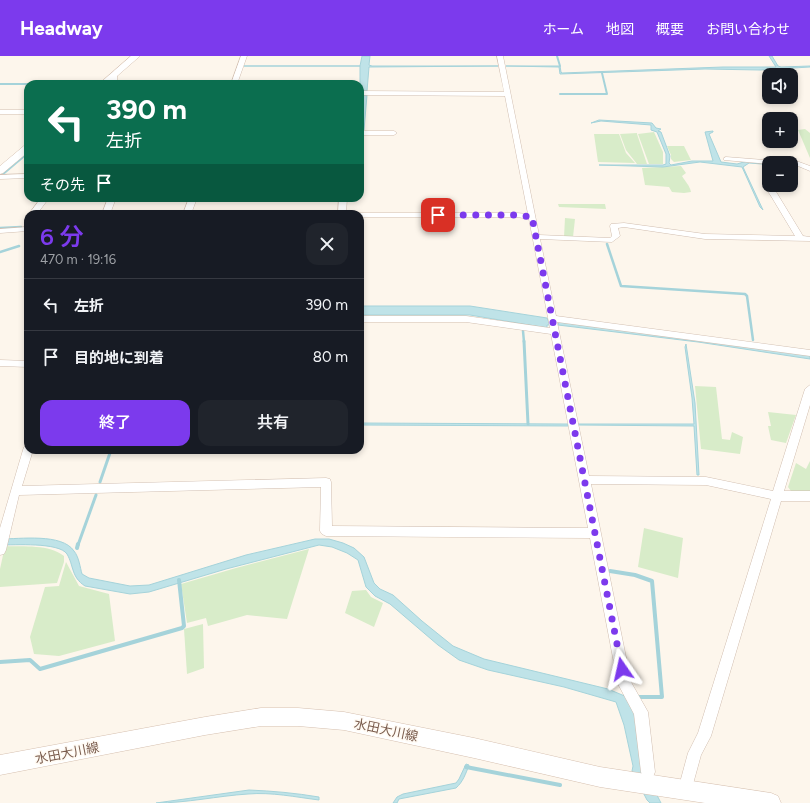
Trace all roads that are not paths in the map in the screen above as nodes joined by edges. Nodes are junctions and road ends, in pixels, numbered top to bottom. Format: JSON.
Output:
{"nodes":[{"id":1,"x":136,"y":56,"type":"edge"},
{"id":2,"x":244,"y":56,"type":"edge"},
{"id":3,"x":500,"y":56,"type":"edge"},
{"id":4,"x":114,"y":74,"type":"junction"},
{"id":5,"x":107,"y":80,"type":"edge"},
{"id":6,"x":114,"y":80,"type":"edge"},
{"id":7,"x":235,"y":80,"type":"edge"},
{"id":8,"x":364,"y":93,"type":"edge"},
{"id":9,"x":508,"y":94,"type":"junction"},
{"id":10,"x":0,"y":112,"type":"edge"},
{"id":11,"x":24,"y":112,"type":"edge"},
{"id":12,"x":394,"y":132,"type":"dead end"},
{"id":13,"x":364,"y":133,"type":"edge"},
{"id":14,"x":24,"y":150,"type":"edge"},
{"id":15,"x":726,"y":159,"type":"dead end"},
{"id":16,"x":762,"y":162,"type":"edge"},
{"id":17,"x":798,"y":165,"type":"edge"},
{"id":18,"x":810,"y":169,"type":"edge"},
{"id":19,"x":0,"y":171,"type":"edge"},
{"id":20,"x":24,"y":176,"type":"edge"},
{"id":21,"x":0,"y":177,"type":"edge"},
{"id":22,"x":776,"y":194,"type":"dead end"},
{"id":23,"x":364,"y":215,"type":"edge"},
{"id":24,"x":532,"y":217,"type":"junction"},
{"id":25,"x":24,"y":229,"type":"edge"},
{"id":26,"x":0,"y":231,"type":"edge"},
{"id":27,"x":536,"y":237,"type":"junction"},
{"id":28,"x":800,"y":238,"type":"junction"},
{"id":29,"x":810,"y":239,"type":"edge"},
{"id":30,"x":552,"y":318,"type":"junction"},
{"id":31,"x":364,"y":319,"type":"edge"},
{"id":32,"x":555,"y":332,"type":"junction"},
{"id":33,"x":810,"y":352,"type":"edge"},
{"id":34,"x":0,"y":363,"type":"edge"},
{"id":35,"x":24,"y":364,"type":"edge"},
{"id":36,"x":810,"y":389,"type":"edge"},
{"id":37,"x":27,"y":454,"type":"edge"},
{"id":38,"x":584,"y":480,"type":"junction"},
{"id":39,"x":15,"y":491,"type":"junction"},
{"id":40,"x":777,"y":496,"type":"junction"},
{"id":41,"x":810,"y":496,"type":"edge"},
{"id":42,"x":594,"y":533,"type":"junction"},
{"id":43,"x":1,"y":545,"type":"edge"},
{"id":44,"x":0,"y":766,"type":"edge"},
{"id":45,"x":648,"y":772,"type":"dead end"},
{"id":46,"x":685,"y":790,"type":"junction"},
{"id":47,"x":771,"y":803,"type":"edge"}],
"edges":[{"from":1,"to":4,"type":"main road"},
{"from":2,"to":7,"type":"street"},
{"from":3,"to":9,"type":"street"},
{"from":4,"to":5,"type":"main road"},
{"from":4,"to":6,"type":"street"},
{"from":8,"to":9,"type":"street"},
{"from":9,"to":24,"type":"street"},
{"from":10,"to":11,"type":"street"},
{"from":12,"to":13,"type":"street"},
{"from":14,"to":19,"type":"main road"},
{"from":15,"to":16,"type":"street"},
{"from":17,"to":18,"type":"street"},
{"from":20,"to":21,"type":"street"},
{"from":22,"to":28,"type":"street"},
{"from":23,"to":24,"type":"street"},
{"from":24,"to":27,"type":"street"},
{"from":25,"to":26,"type":"street"},
{"from":27,"to":28,"type":"street"},
{"from":27,"to":30,"type":"street"},
{"from":28,"to":29,"type":"street"},
{"from":30,"to":32,"type":"street"},
{"from":30,"to":33,"type":"street"},
{"from":31,"to":32,"type":"street"},
{"from":32,"to":38,"type":"street"},
{"from":34,"to":35,"type":"street"},
{"from":36,"to":40,"type":"street"},
{"from":37,"to":39,"type":"street"},
{"from":38,"to":40,"type":"street"},
{"from":38,"to":42,"type":"street"},
{"from":39,"to":42,"type":"street"},
{"from":39,"to":43,"type":"street"},
{"from":40,"to":41,"type":"street"},
{"from":40,"to":46,"type":"street"},
{"from":42,"to":45,"type":"street"},
{"from":44,"to":46,"type":"main road","name":"水田大川線"},
{"from":46,"to":47,"type":"main road","name":"水田大川線"}]}
